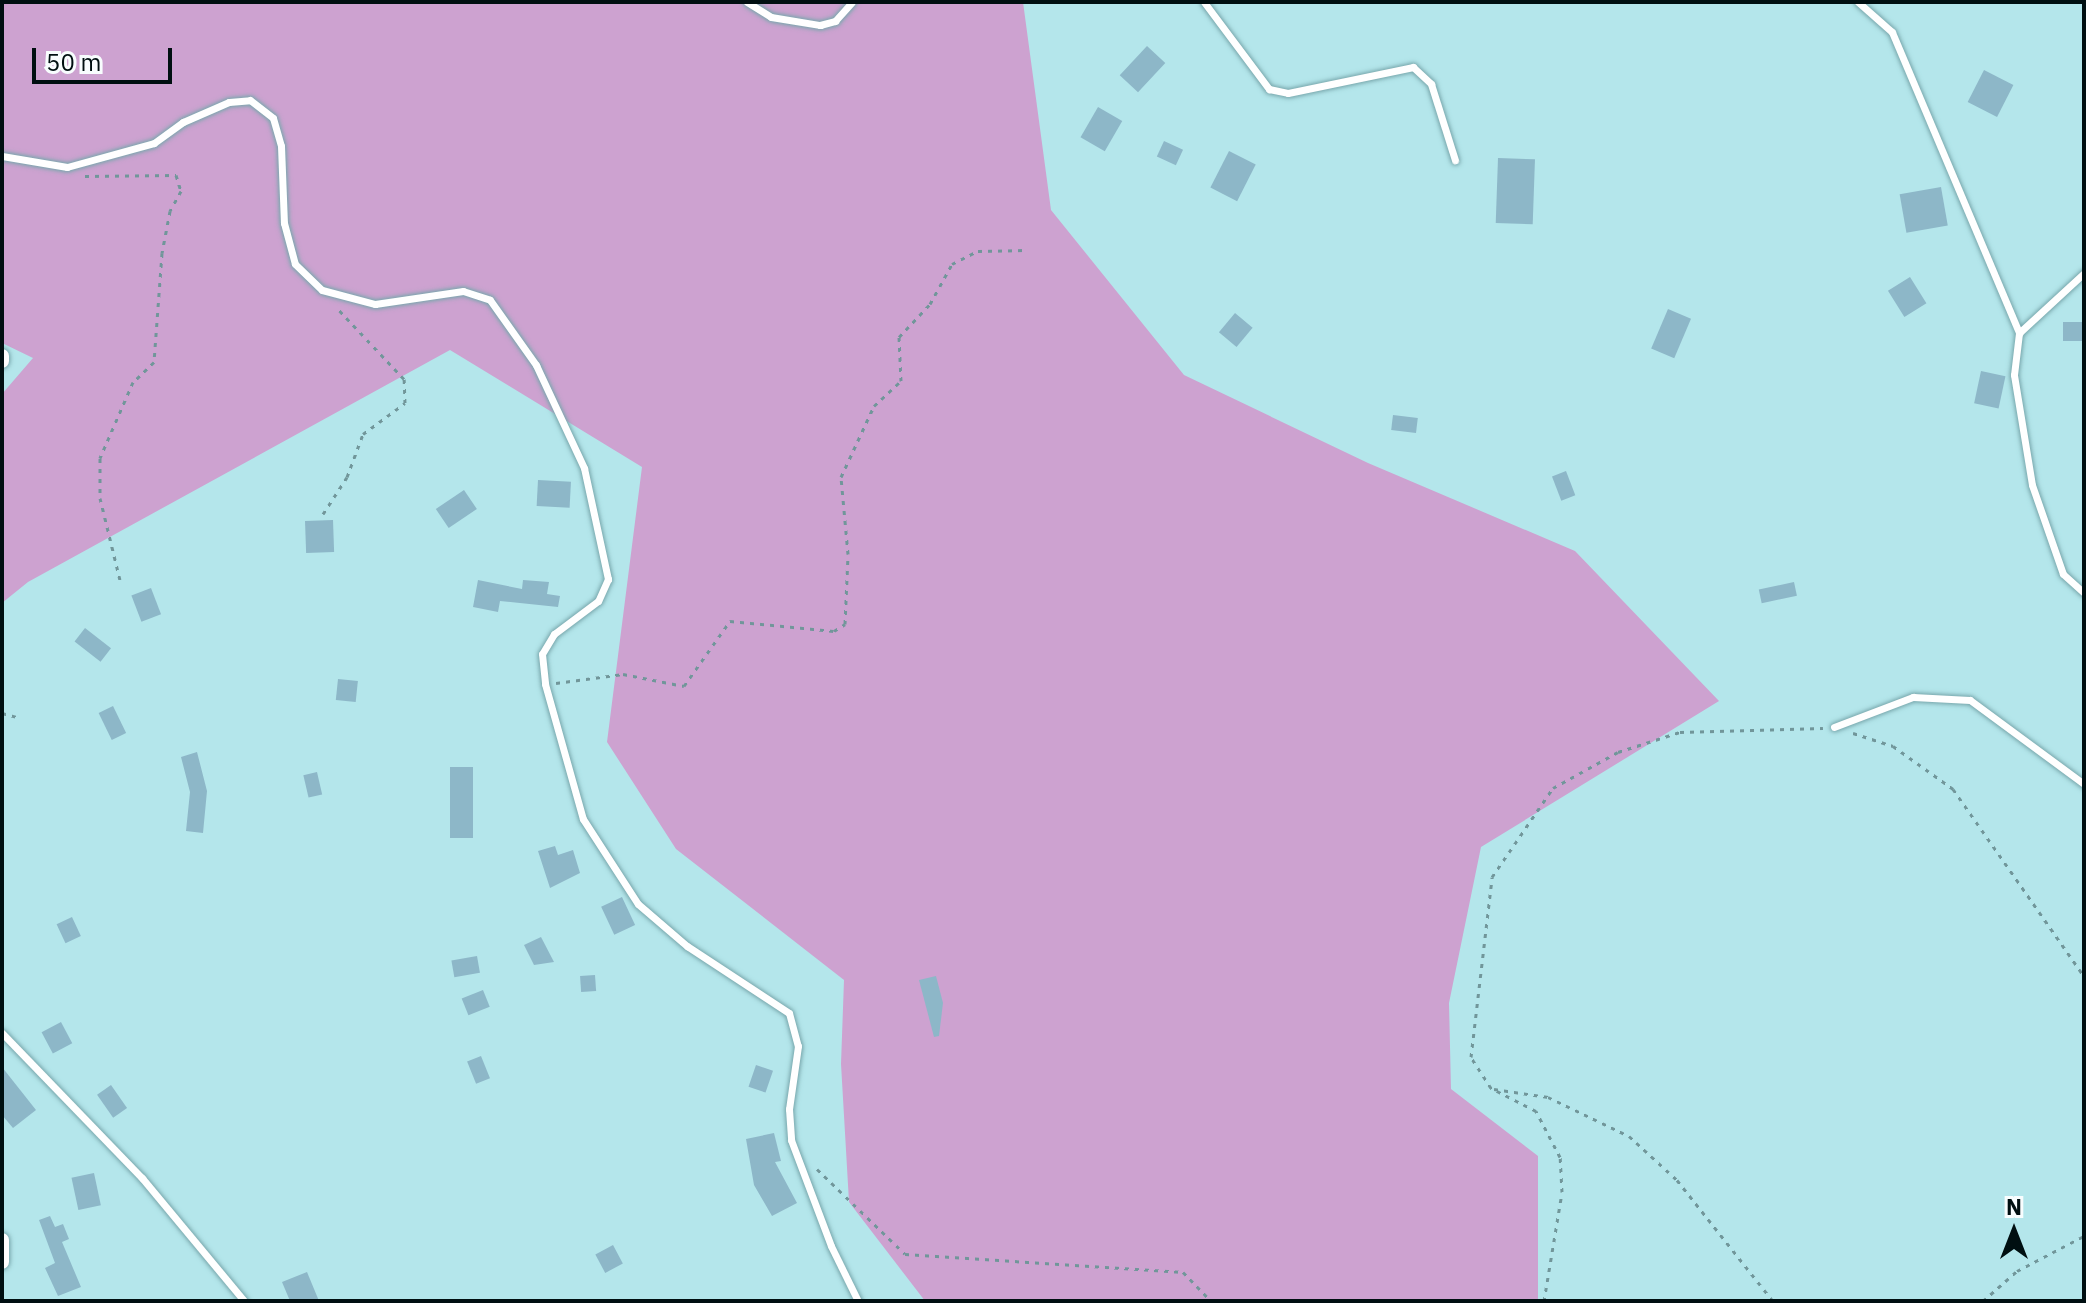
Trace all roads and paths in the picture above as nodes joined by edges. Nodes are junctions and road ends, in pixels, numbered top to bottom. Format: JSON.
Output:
{"nodes":[{"id":1,"x":747,"y":2,"type":"edge"},
{"id":2,"x":852,"y":2,"type":"edge"},
{"id":3,"x":1204,"y":2,"type":"edge"},
{"id":4,"x":1858,"y":2,"type":"edge"},
{"id":5,"x":2,"y":156,"type":"edge"},
{"id":6,"x":1455,"y":160,"type":"dead end"},
{"id":7,"x":67,"y":167,"type":"junction"},
{"id":8,"x":1024,"y":250,"type":"dead end"},
{"id":9,"x":2084,"y":273,"type":"edge"},
{"id":10,"x":322,"y":290,"type":"junction"},
{"id":11,"x":2019,"y":333,"type":"junction"},
{"id":12,"x":323,"y":514,"type":"dead end"},
{"id":13,"x":120,"y":580,"type":"dead end"},
{"id":14,"x":2084,"y":593,"type":"edge"},
{"id":15,"x":545,"y":684,"type":"junction"},
{"id":16,"x":2,"y":713,"type":"edge"},
{"id":17,"x":17,"y":717,"type":"dead end"},
{"id":18,"x":1834,"y":727,"type":"junction"},
{"id":19,"x":2084,"y":784,"type":"edge"},
{"id":20,"x":2084,"y":976,"type":"edge"},
{"id":21,"x":2,"y":1033,"type":"edge"},
{"id":22,"x":1491,"y":1088,"type":"junction"},
{"id":23,"x":811,"y":1162,"type":"dead end"},
{"id":24,"x":2084,"y":1236,"type":"edge"},
{"id":25,"x":2,"y":1240,"type":"edge"},
{"id":26,"x":2,"y":1262,"type":"edge"},
{"id":27,"x":244,"y":1301,"type":"edge"},
{"id":28,"x":858,"y":1301,"type":"edge"},
{"id":29,"x":1211,"y":1301,"type":"edge"},
{"id":30,"x":1544,"y":1301,"type":"edge"},
{"id":31,"x":1773,"y":1301,"type":"edge"},
{"id":32,"x":1983,"y":1301,"type":"edge"}],
"edges":[{"from":1,"to":2,"type":"lane"},
{"from":3,"to":6,"type":"lane"},
{"from":4,"to":11,"type":"lane"},
{"from":5,"to":7,"type":"lane"},
{"from":7,"to":10,"type":"lane"},
{"from":7,"to":13,"type":"path"},
{"from":8,"to":15,"type":"path"},
{"from":9,"to":11,"type":"lane"},
{"from":10,"to":12,"type":"path"},
{"from":10,"to":15,"type":"lane"},
{"from":11,"to":14,"type":"lane"},
{"from":15,"to":28,"type":"lane"},
{"from":16,"to":17,"type":"path"},
{"from":18,"to":19,"type":"lane"},
{"from":18,"to":20,"type":"path"},
{"from":18,"to":22,"type":"path"},
{"from":21,"to":27,"type":"lane"},
{"from":22,"to":30,"type":"path"},
{"from":22,"to":31,"type":"path"},
{"from":23,"to":29,"type":"path"},
{"from":24,"to":32,"type":"path"},
{"from":25,"to":26,"type":"street"}]}
